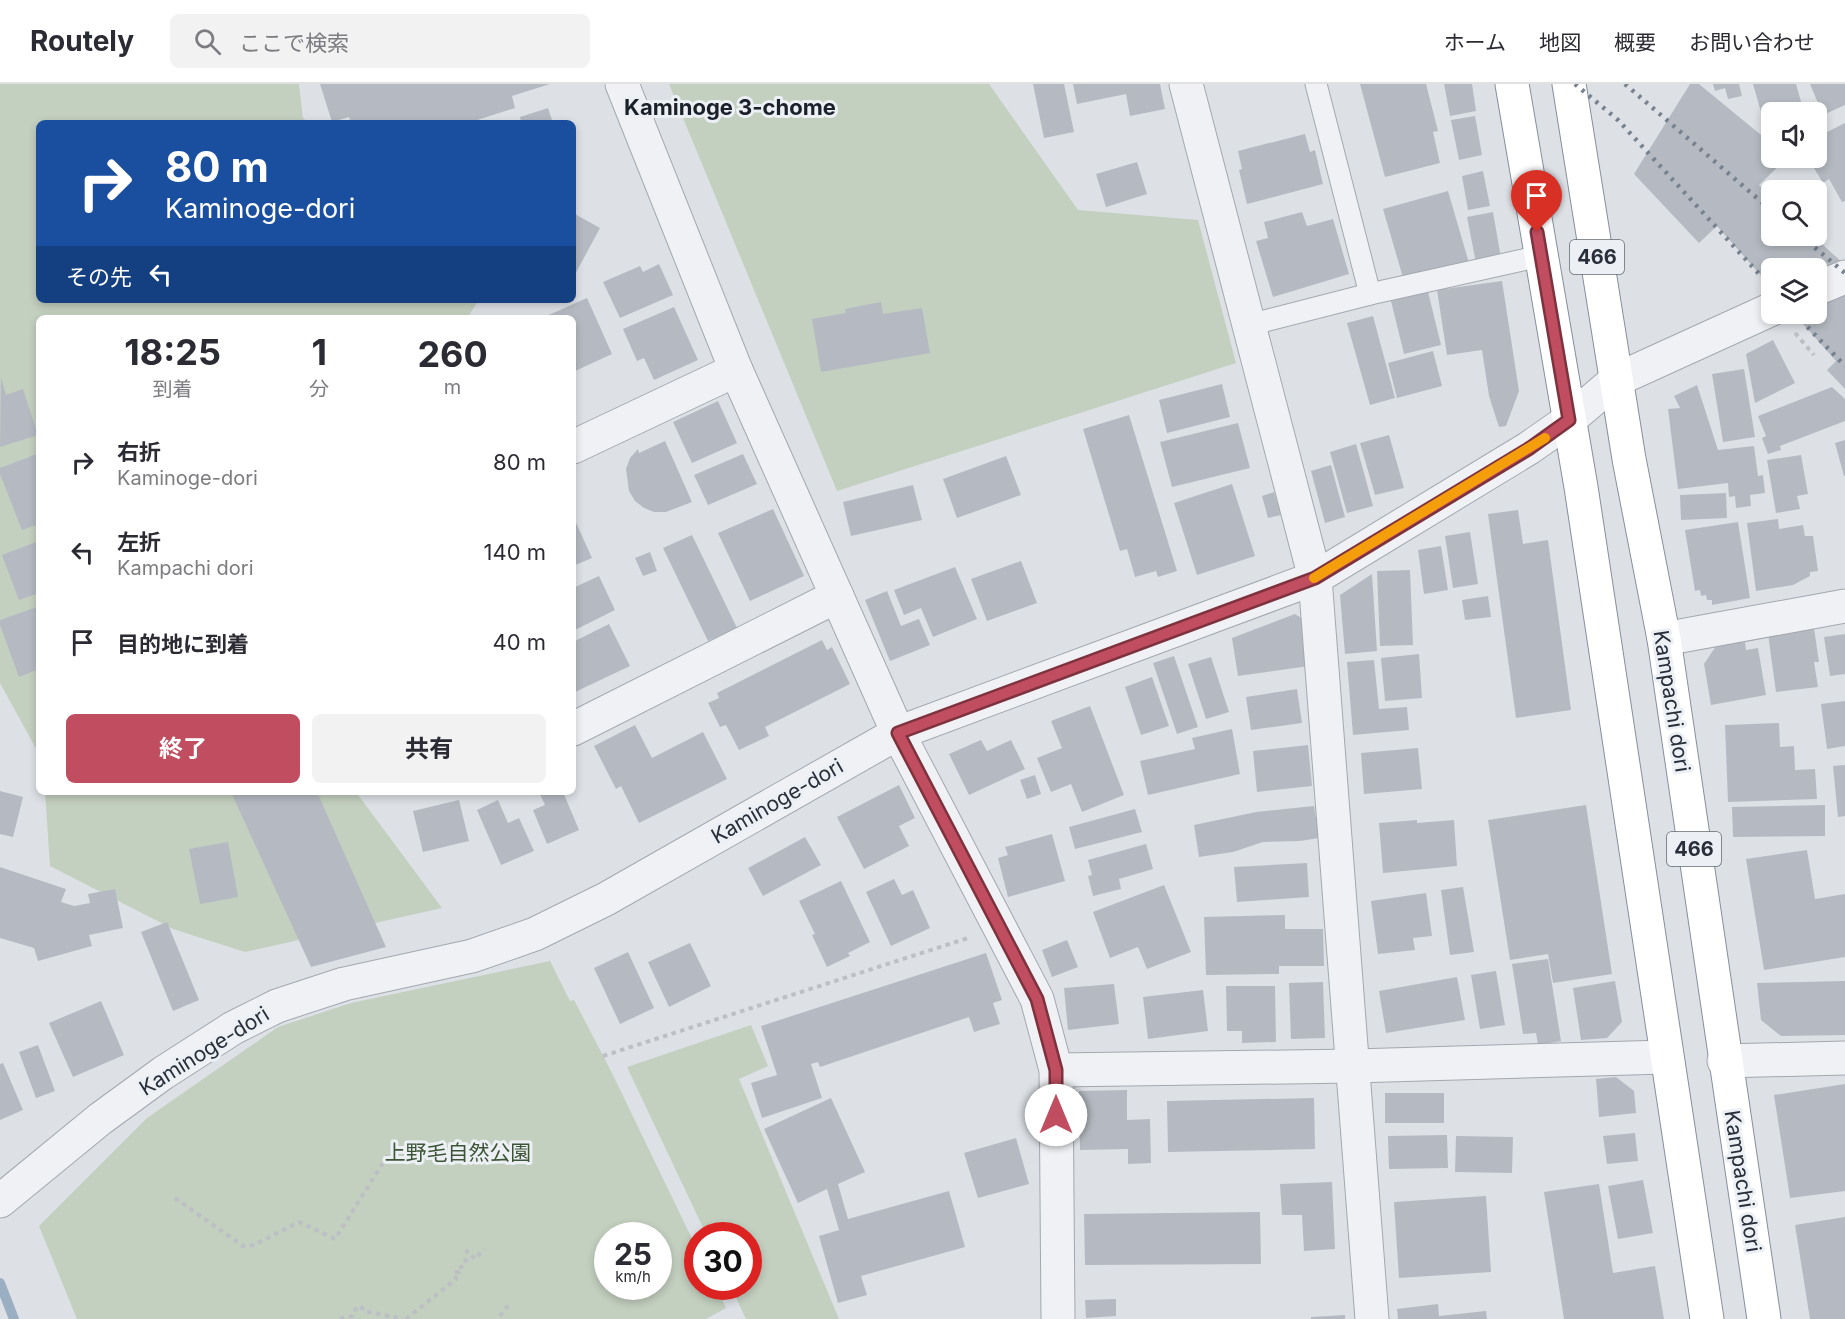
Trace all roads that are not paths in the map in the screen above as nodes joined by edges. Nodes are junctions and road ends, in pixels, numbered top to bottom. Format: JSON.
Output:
{"nodes":[{"id":1,"x":621,"y":84,"type":"edge"},
{"id":2,"x":1186,"y":84,"type":"edge"},
{"id":3,"x":1316,"y":84,"type":"edge"},
{"id":4,"x":1569,"y":84,"type":"edge"},
{"id":5,"x":1513,"y":89,"type":"edge"},
{"id":6,"x":1541,"y":256,"type":"junction"},
{"id":7,"x":1845,"y":276,"type":"edge"},
{"id":8,"x":1827,"y":284,"type":"edge"},
{"id":9,"x":1370,"y":294,"type":"junction"},
{"id":10,"x":1761,"y":322,"type":"edge"},
{"id":11,"x":1249,"y":325,"type":"junction"},
{"id":12,"x":736,"y":370,"type":"junction"},
{"id":13,"x":1616,"y":380,"type":"junction"},
{"id":14,"x":1569,"y":420,"type":"junction"},
{"id":15,"x":576,"y":446,"type":"edge"},
{"id":16,"x":1315,"y":578,"type":"junction"},
{"id":17,"x":837,"y":596,"type":"junction"},
{"id":18,"x":1845,"y":606,"type":"edge"},
{"id":19,"x":1664,"y":639,"type":"junction"},
{"id":20,"x":576,"y":727,"type":"edge"},
{"id":21,"x":898,"y":733,"type":"junction"},
{"id":22,"x":1666,"y":1057,"type":"junction"},
{"id":23,"x":1845,"y":1058,"type":"edge"},
{"id":24,"x":1724,"y":1060,"type":"junction"},
{"id":25,"x":1354,"y":1066,"type":"junction"},
{"id":26,"x":1056,"y":1070,"type":"junction"},
{"id":27,"x":0,"y":1201,"type":"edge"},
{"id":28,"x":1058,"y":1319,"type":"edge"},
{"id":29,"x":1372,"y":1319,"type":"edge"},
{"id":30,"x":1707,"y":1319,"type":"edge"},
{"id":31,"x":1764,"y":1319,"type":"edge"}],
"edges":[{"from":1,"to":12,"type":"street"},
{"from":2,"to":11,"type":"street"},
{"from":3,"to":9,"type":"lane"},
{"from":4,"to":13,"type":"highway","name":"Kampachi dori","number":"466"},
{"from":5,"to":6,"type":"highway","number":"466"},
{"from":6,"to":9,"type":"lane"},
{"from":6,"to":14,"type":"highway","number":"466"},
{"from":7,"to":8,"type":"street"},
{"from":9,"to":11,"type":"lane"},
{"from":10,"to":13,"type":"street","name":"Kaminoge-dori"},
{"from":11,"to":16,"type":"street"},
{"from":12,"to":15,"type":"street"},
{"from":12,"to":17,"type":"street"},
{"from":13,"to":14,"type":"street","name":"Kaminoge-dori"},
{"from":13,"to":19,"type":"highway","name":"Kampachi dori","number":"466"},
{"from":14,"to":16,"type":"street","name":"Kaminoge-dori"},
{"from":14,"to":22,"type":"highway","number":"466"},
{"from":16,"to":21,"type":"street","name":"Kaminoge-dori"},
{"from":16,"to":25,"type":"street"},
{"from":17,"to":20,"type":"street"},
{"from":17,"to":21,"type":"street"},
{"from":18,"to":19,"type":"street"},
{"from":19,"to":24,"type":"highway","name":"Kampachi dori","number":"466"},
{"from":21,"to":26,"type":"street"},
{"from":21,"to":27,"type":"street","name":"Kaminoge-dori"},
{"from":22,"to":25,"type":"street"},
{"from":22,"to":30,"type":"highway","number":"466"},
{"from":23,"to":24,"type":"street"},
{"from":24,"to":31,"type":"highway","name":"Kampachi dori","number":"466"},
{"from":25,"to":26,"type":"street"},
{"from":25,"to":29,"type":"street"},
{"from":26,"to":28,"type":"street"}]}
